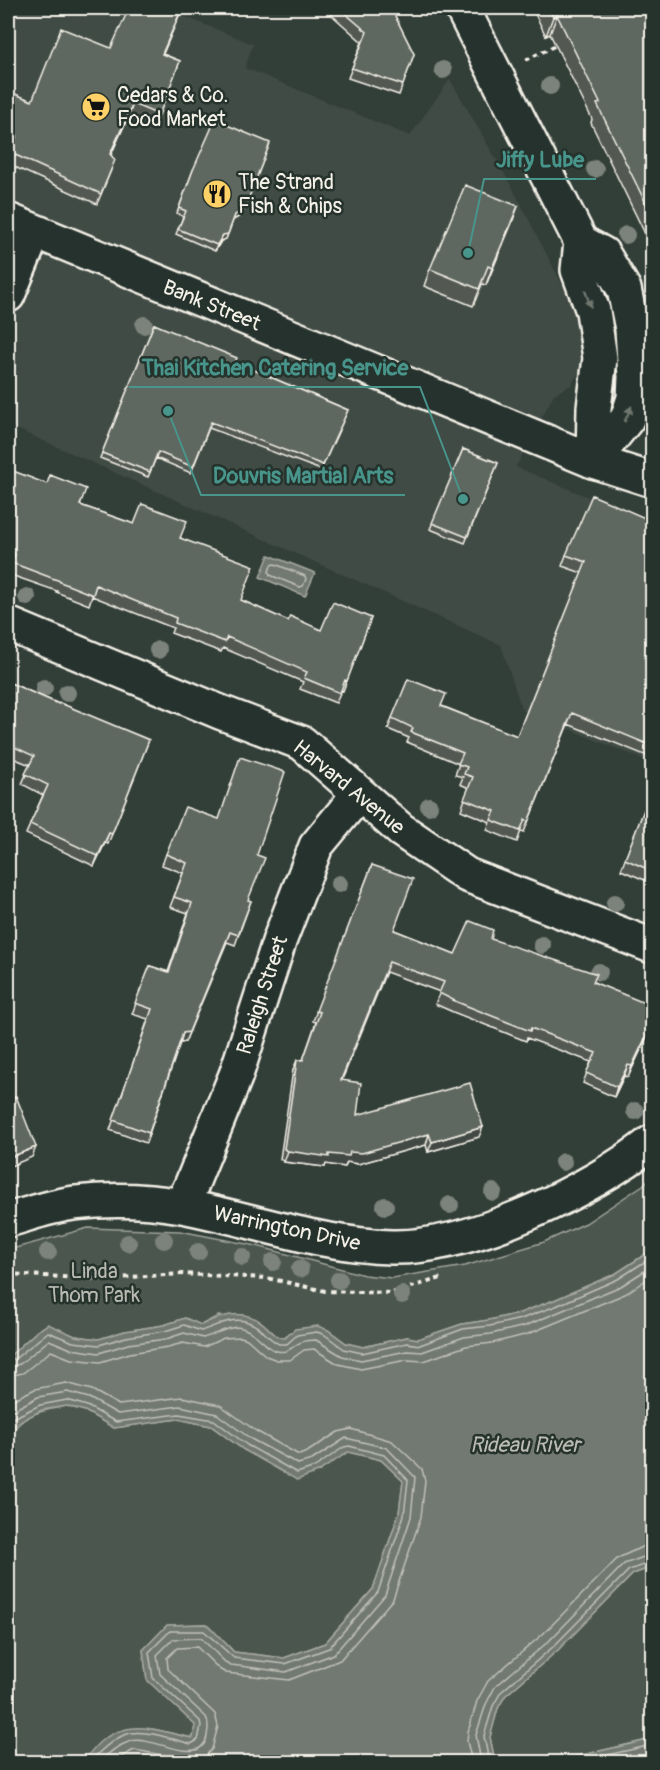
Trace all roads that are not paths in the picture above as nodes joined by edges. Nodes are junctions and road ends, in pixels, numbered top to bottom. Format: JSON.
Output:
{"nodes":[{"id":1,"x":462,"y":8,"type":"edge"},
{"id":2,"x":21,"y":226,"type":"edge"},
{"id":3,"x":8,"y":295,"type":"edge"},
{"id":4,"x":593,"y":460,"type":"junction"},
{"id":5,"x":652,"y":480,"type":"edge"},
{"id":6,"x":8,"y":624,"type":"edge"},
{"id":7,"x":359,"y":794,"type":"junction"},
{"id":8,"x":652,"y":946,"type":"edge"},
{"id":9,"x":652,"y":1142,"type":"edge"},
{"id":10,"x":181,"y":1206,"type":"junction"},
{"id":11,"x":8,"y":1220,"type":"edge"}],
"edges":[{"from":1,"to":4,"type":"street"},
{"from":2,"to":3,"type":"street"},
{"from":2,"to":4,"type":"street","name":"Bank Street"},
{"from":4,"to":5,"type":"street","name":"Bank Street"},
{"from":6,"to":7,"type":"street","name":"Harvard Avenue"},
{"from":7,"to":8,"type":"street","name":"Harvard Avenue"},
{"from":7,"to":10,"type":"street","name":"Raleigh Street"},
{"from":9,"to":10,"type":"street","name":"Warrington Drive"},
{"from":10,"to":11,"type":"street","name":"Warrington Drive"}]}
